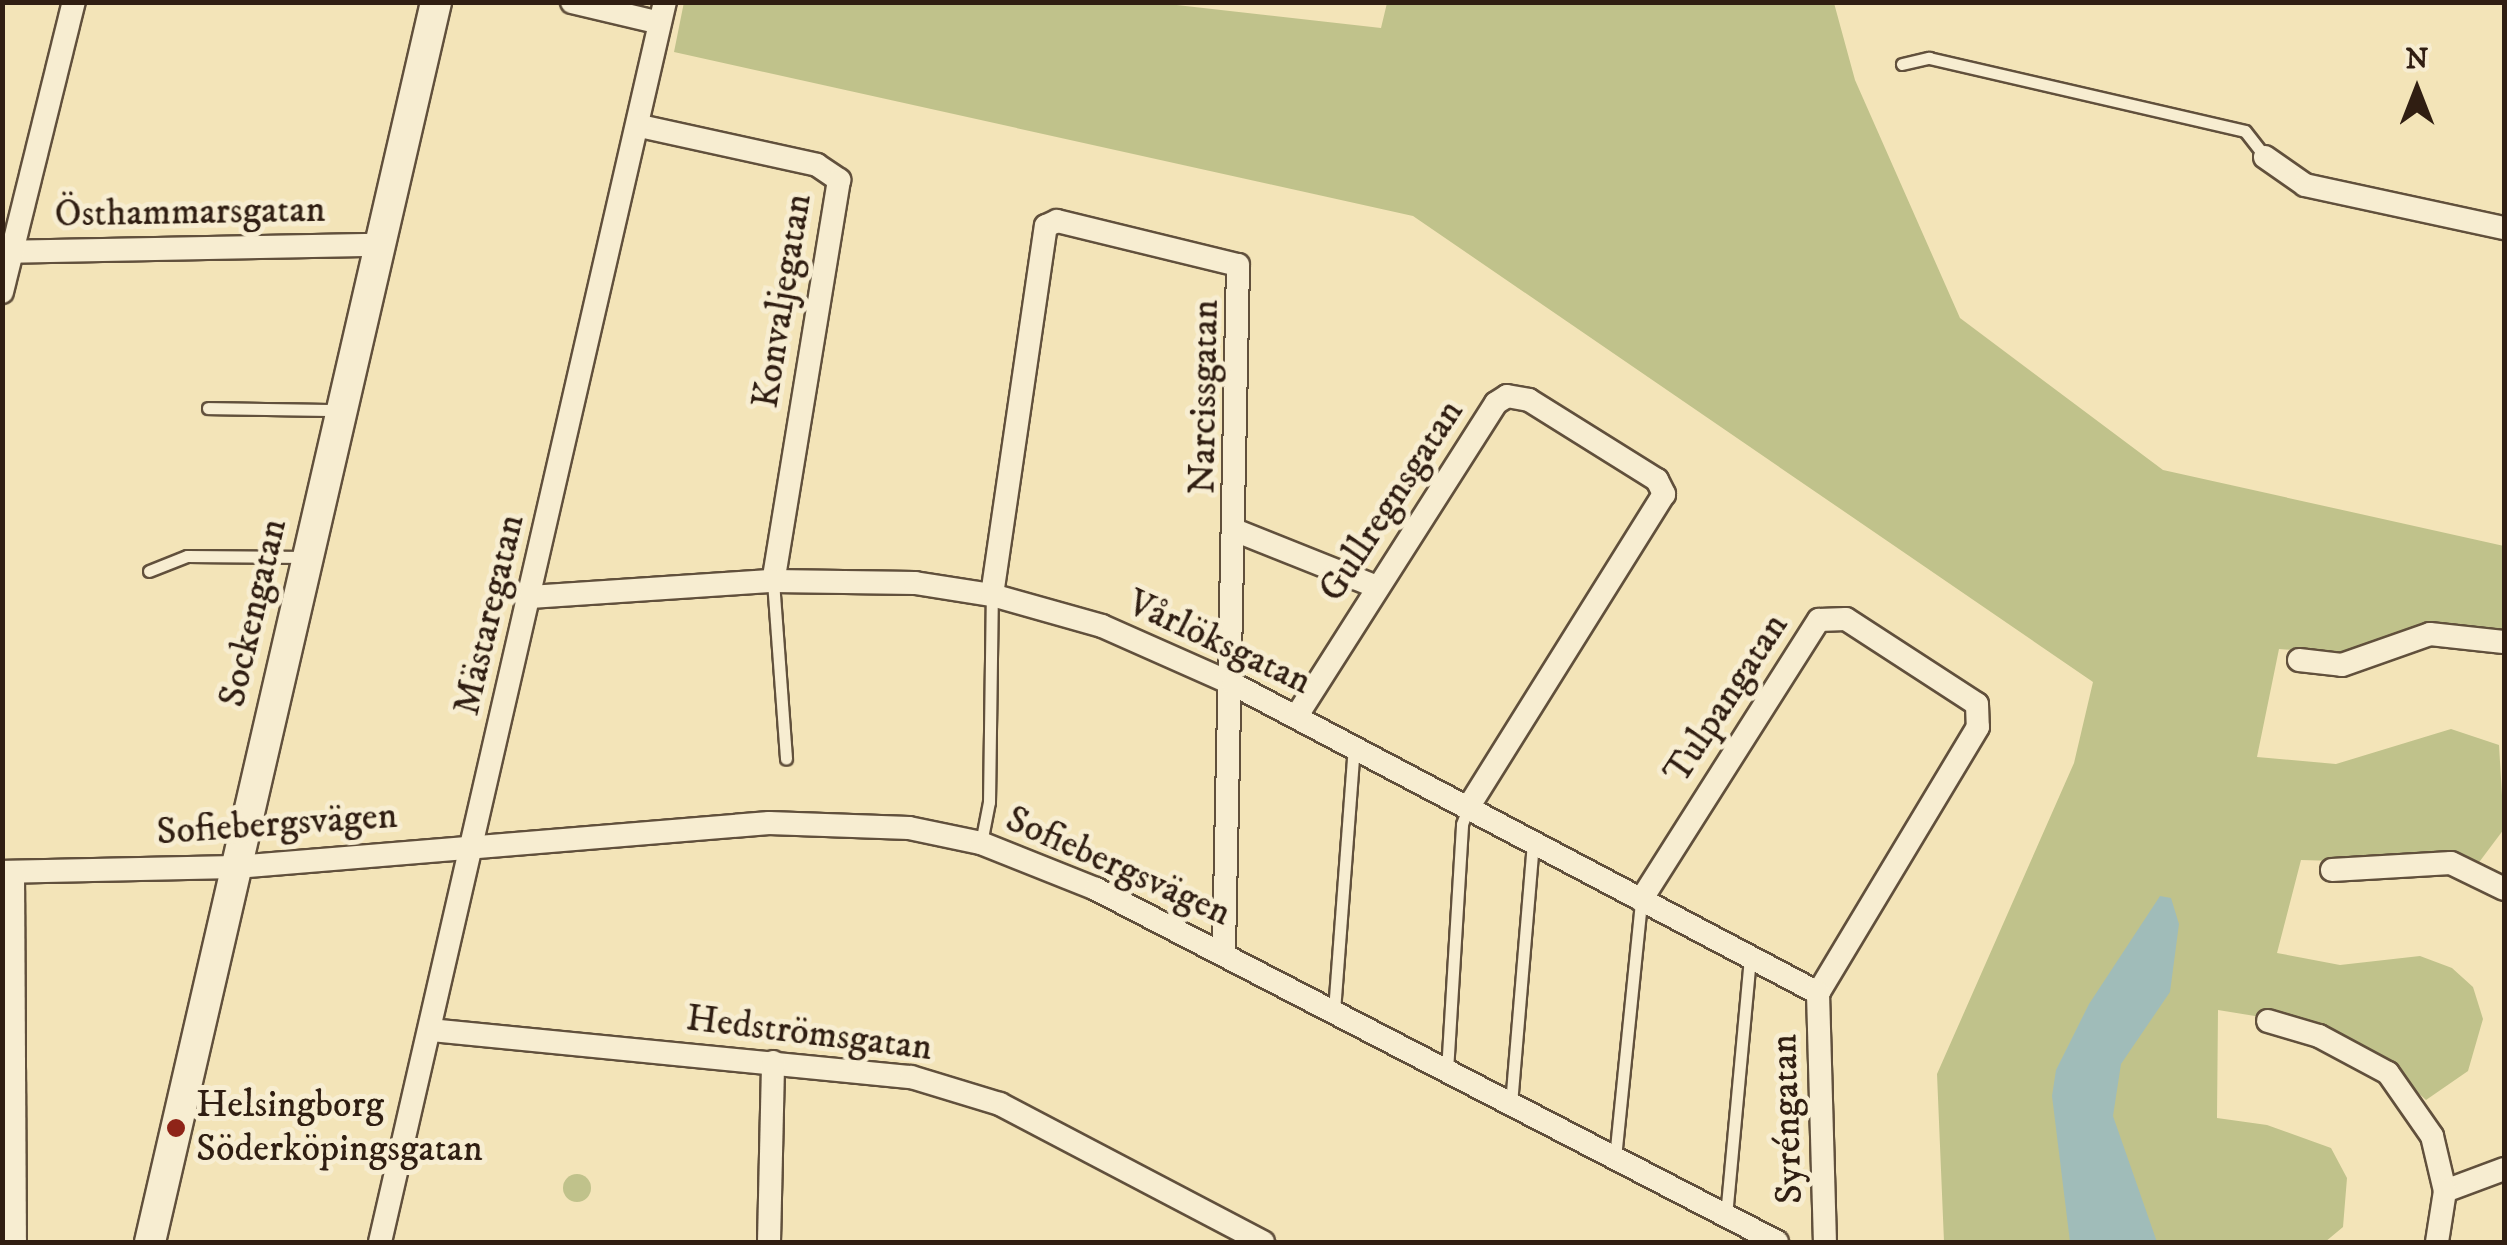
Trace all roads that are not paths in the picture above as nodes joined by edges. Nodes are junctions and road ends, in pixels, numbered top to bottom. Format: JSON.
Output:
{"nodes":[{"id":1,"x":74,"y":2,"type":"edge"},
{"id":2,"x":436,"y":2,"type":"edge"},
{"id":3,"x":572,"y":2,"type":"edge"},
{"id":4,"x":662,"y":13,"type":"edge"},
{"id":5,"x":1902,"y":64,"type":"dead end"},
{"id":6,"x":640,"y":126,"type":"junction"},
{"id":7,"x":2265,"y":157,"type":"joint"},
{"id":8,"x":2504,"y":228,"type":"edge"},
{"id":9,"x":380,"y":244,"type":"junction"},
{"id":10,"x":7,"y":252,"type":"edge"},
{"id":11,"x":2,"y":292,"type":"edge"},
{"id":12,"x":208,"y":408,"type":"dead end"},
{"id":13,"x":342,"y":410,"type":"junction"},
{"id":14,"x":1237,"y":531,"type":"junction"},
{"id":15,"x":308,"y":557,"type":"junction"},
{"id":16,"x":149,"y":572,"type":"dead end"},
{"id":17,"x":774,"y":581,"type":"junction"},
{"id":18,"x":1377,"y":588,"type":"junction"},
{"id":19,"x":992,"y":595,"type":"junction"},
{"id":20,"x":530,"y":597,"type":"junction"},
{"id":21,"x":2504,"y":642,"type":"edge"},
{"id":22,"x":2299,"y":660,"type":"dead end"},
{"id":23,"x":1233,"y":684,"type":"junction"},
{"id":24,"x":1296,"y":717,"type":"junction"},
{"id":25,"x":1354,"y":748,"type":"junction"},
{"id":26,"x":786,"y":759,"type":"dead end"},
{"id":27,"x":1468,"y":808,"type":"junction"},
{"id":28,"x":1534,"y":842,"type":"junction"},
{"id":29,"x":981,"y":843,"type":"junction"},
{"id":30,"x":472,"y":846,"type":"junction"},
{"id":31,"x":236,"y":866,"type":"junction"},
{"id":32,"x":2332,"y":870,"type":"dead end"},
{"id":33,"x":8,"y":872,"type":"edge"},
{"id":34,"x":2504,"y":889,"type":"edge"},
{"id":35,"x":1641,"y":900,"type":"junction"},
{"id":36,"x":1224,"y":952,"type":"junction"},
{"id":37,"x":1750,"y":958,"type":"junction"},
{"id":38,"x":1818,"y":993,"type":"junction"},
{"id":39,"x":1334,"y":1011,"type":"junction"},
{"id":40,"x":2268,"y":1021,"type":"dead end"},
{"id":41,"x":430,"y":1030,"type":"junction"},
{"id":42,"x":773,"y":1062,"type":"junction"},
{"id":43,"x":1448,"y":1071,"type":"junction"},
{"id":44,"x":1511,"y":1104,"type":"junction"},
{"id":45,"x":1615,"y":1158,"type":"junction"},
{"id":46,"x":2504,"y":1169,"type":"edge"},
{"id":47,"x":2446,"y":1191,"type":"junction"},
{"id":48,"x":1726,"y":1216,"type":"junction"},
{"id":49,"x":15,"y":1242,"type":"edge"},
{"id":50,"x":150,"y":1242,"type":"edge"},
{"id":51,"x":380,"y":1242,"type":"edge"},
{"id":52,"x":769,"y":1242,"type":"edge"},
{"id":53,"x":1263,"y":1242,"type":"edge"},
{"id":54,"x":1777,"y":1242,"type":"edge"},
{"id":55,"x":1824,"y":1242,"type":"edge"},
{"id":56,"x":2437,"y":1242,"type":"edge"}],
"edges":[{"from":1,"to":10,"type":"street"},
{"from":2,"to":9,"type":"street","name":"Sockengatan"},
{"from":3,"to":4,"type":"street"},
{"from":4,"to":6,"type":"street","name":"Mästaregatan"},
{"from":5,"to":7,"type":"lane"},
{"from":6,"to":17,"type":"street","name":"Konvaljegatan"},
{"from":6,"to":20,"type":"street","name":"Mästaregatan"},
{"from":7,"to":8,"type":"street"},
{"from":9,"to":10,"type":"street","name":"Östhammarsgatan"},
{"from":9,"to":13,"type":"street","name":"Sockengatan"},
{"from":10,"to":11,"type":"street"},
{"from":12,"to":13,"type":"lane"},
{"from":13,"to":15,"type":"street","name":"Sockengatan"},
{"from":14,"to":18,"type":"street"},
{"from":14,"to":19,"type":"street","name":"Narcissgatan"},
{"from":14,"to":23,"type":"street","name":"Narcissgatan"},
{"from":15,"to":16,"type":"lane"},
{"from":15,"to":31,"type":"street","name":"Sockengatan"},
{"from":17,"to":19,"type":"street","name":"Vårlöksgatan"},
{"from":17,"to":20,"type":"street","name":"Vårlöksgatan"},
{"from":17,"to":26,"type":"lane"},
{"from":18,"to":24,"type":"street","name":"Gullregnsgatan"},
{"from":18,"to":27,"type":"street","name":"Gullregnsgatan"},
{"from":19,"to":23,"type":"street","name":"Vårlöksgatan"},
{"from":19,"to":29,"type":"lane"},
{"from":20,"to":30,"type":"street","name":"Mästaregatan"},
{"from":21,"to":22,"type":"street"},
{"from":23,"to":24,"type":"street","name":"Vårlöksgatan"},
{"from":23,"to":36,"type":"street","name":"Narcissgatan"},
{"from":24,"to":25,"type":"street","name":"Vårlöksgatan"},
{"from":25,"to":27,"type":"street","name":"Vårlöksgatan"},
{"from":25,"to":39,"type":"lane"},
{"from":27,"to":28,"type":"street","name":"Vårlöksgatan"},
{"from":27,"to":43,"type":"lane"},
{"from":28,"to":35,"type":"street","name":"Vårlöksgatan"},
{"from":28,"to":44,"type":"lane"},
{"from":29,"to":30,"type":"street","name":"Sofiebergsvägen"},
{"from":29,"to":36,"type":"street","name":"Sofiebergsvägen"},
{"from":30,"to":31,"type":"street","name":"Sofiebergsvägen"},
{"from":30,"to":41,"type":"street","name":"Mästaregatan"},
{"from":31,"to":33,"type":"street","name":"Sofiebergsvägen"},
{"from":31,"to":50,"type":"street","name":"Sockengatan"},
{"from":32,"to":34,"type":"street"},
{"from":33,"to":49,"type":"street"},
{"from":35,"to":37,"type":"street","name":"Vårlöksgatan"},
{"from":35,"to":38,"type":"street","name":"Tulpangatan"},
{"from":35,"to":45,"type":"lane"},
{"from":36,"to":39,"type":"street","name":"Sofiebergsvägen"},
{"from":37,"to":38,"type":"street","name":"Vårlöksgatan"},
{"from":37,"to":48,"type":"lane"},
{"from":38,"to":55,"type":"street","name":"Syréngatan"},
{"from":39,"to":43,"type":"street","name":"Sofiebergsvägen"},
{"from":40,"to":47,"type":"street"},
{"from":41,"to":42,"type":"street","name":"Hedströmsgatan"},
{"from":41,"to":51,"type":"street","name":"Mästaregatan"},
{"from":42,"to":52,"type":"street"},
{"from":42,"to":53,"type":"street","name":"Hedströmsgatan"},
{"from":43,"to":44,"type":"street","name":"Sofiebergsvägen"},
{"from":44,"to":45,"type":"street","name":"Sofiebergsvägen"},
{"from":45,"to":48,"type":"street","name":"Sofiebergsvägen"},
{"from":46,"to":47,"type":"street"},
{"from":47,"to":56,"type":"street"},
{"from":48,"to":54,"type":"street","name":"Sofiebergsvägen"}]}
